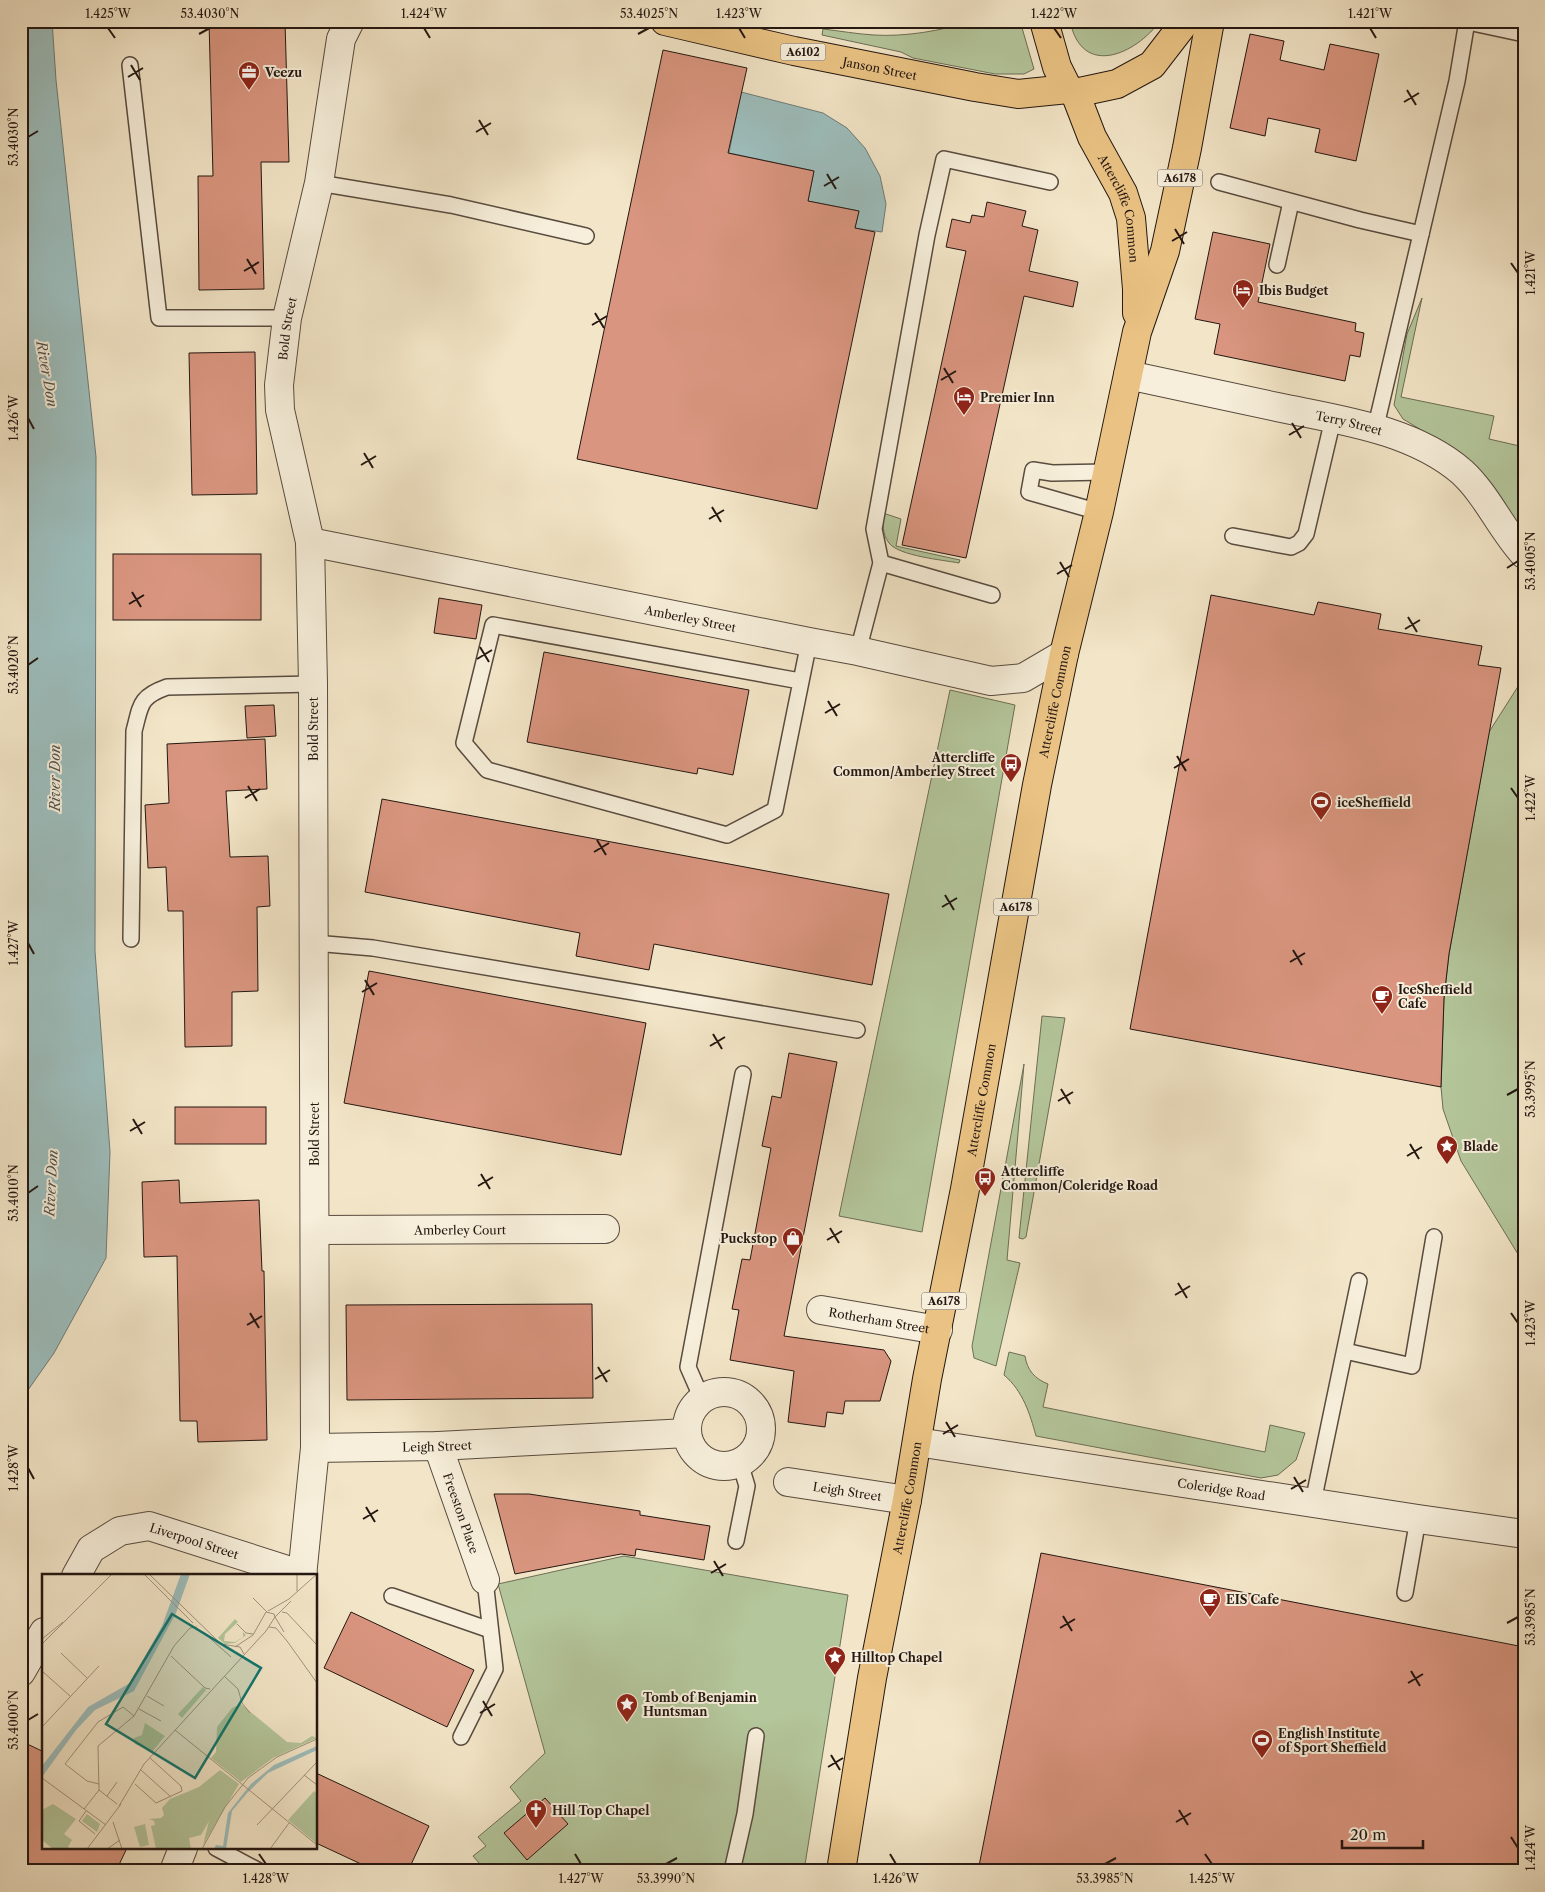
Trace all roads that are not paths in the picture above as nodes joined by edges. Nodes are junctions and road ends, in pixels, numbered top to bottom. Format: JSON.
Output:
{"nodes":[{"id":1,"x":350,"y":21,"type":"edge"},
{"id":2,"x":665,"y":21,"type":"edge"},
{"id":3,"x":1044,"y":21,"type":"edge"},
{"id":4,"x":1186,"y":21,"type":"edge"},
{"id":5,"x":1210,"y":21,"type":"edge"},
{"id":6,"x":1468,"y":22,"type":"edge"},
{"id":7,"x":1524,"y":34,"type":"edge"},
{"id":8,"x":130,"y":65,"type":"dead end"},
{"id":9,"x":1072,"y":91,"type":"junction"},
{"id":10,"x":1050,"y":182,"type":"dead end"},
{"id":11,"x":1219,"y":182,"type":"dead end"},
{"id":12,"x":319,"y":183,"type":"junction"},
{"id":13,"x":1291,"y":202,"type":"junction"},
{"id":14,"x":1421,"y":234,"type":"junction"},
{"id":15,"x":586,"y":236,"type":"dead end"},
{"id":16,"x":1277,"y":265,"type":"dead end"},
{"id":17,"x":288,"y":318,"type":"junction"},
{"id":18,"x":1137,"y":332,"type":"junction"},
{"id":19,"x":1128,"y":375,"type":"junction"},
{"id":20,"x":1333,"y":419,"type":"junction"},
{"id":21,"x":1376,"y":430,"type":"junction"},
{"id":22,"x":1106,"y":472,"type":"junction"},
{"id":23,"x":1099,"y":512,"type":"junction"},
{"id":24,"x":1233,"y":536,"type":"dead end"},
{"id":25,"x":310,"y":542,"type":"junction"},
{"id":26,"x":1524,"y":554,"type":"edge"},
{"id":27,"x":880,"y":564,"type":"junction"},
{"id":28,"x":992,"y":595,"type":"dead end"},
{"id":29,"x":809,"y":642,"type":"junction"},
{"id":30,"x":858,"y":651,"type":"junction"},
{"id":31,"x":1064,"y":654,"type":"junction"},
{"id":32,"x":800,"y":681,"type":"junction"},
{"id":33,"x":313,"y":684,"type":"junction"},
{"id":34,"x":131,"y":939,"type":"dead end"},
{"id":35,"x":314,"y":943,"type":"junction"},
{"id":36,"x":857,"y":1030,"type":"dead end"},
{"id":37,"x":743,"y":1074,"type":"dead end"},
{"id":38,"x":606,"y":1229,"type":"dead end"},
{"id":39,"x":315,"y":1230,"type":"junction"},
{"id":40,"x":1434,"y":1237,"type":"dead end"},
{"id":41,"x":1359,"y":1281,"type":"dead end"},
{"id":42,"x":821,"y":1310,"type":"dead end"},
{"id":43,"x":938,"y":1330,"type":"junction"},
{"id":44,"x":1345,"y":1351,"type":"junction"},
{"id":45,"x":702,"y":1399,"type":"junction"},
{"id":46,"x":687,"y":1433,"type":"junction"},
{"id":47,"x":917,"y":1442,"type":"junction"},
{"id":48,"x":438,"y":1446,"type":"junction"},
{"id":49,"x":315,"y":1448,"type":"junction"},
{"id":50,"x":740,"y":1463,"type":"junction"},
{"id":51,"x":788,"y":1482,"type":"dead end"},
{"id":52,"x":907,"y":1500,"type":"junction"},
{"id":53,"x":1313,"y":1502,"type":"junction"},
{"id":54,"x":1418,"y":1519,"type":"junction"},
{"id":55,"x":1524,"y":1534,"type":"edge"},
{"id":56,"x":736,"y":1541,"type":"dead end"},
{"id":57,"x":77,"y":1574,"type":"edge"},
{"id":58,"x":299,"y":1574,"type":"edge"},
{"id":59,"x":302,"y":1574,"type":"edge"},
{"id":60,"x":485,"y":1580,"type":"joint"},
{"id":61,"x":1405,"y":1593,"type":"dead end"},
{"id":62,"x":392,"y":1596,"type":"dead end"},
{"id":63,"x":490,"y":1630,"type":"junction"},
{"id":64,"x":42,"y":1635,"type":"edge"},
{"id":65,"x":21,"y":1672,"type":"edge"},
{"id":66,"x":756,"y":1736,"type":"dead end"},
{"id":67,"x":461,"y":1737,"type":"dead end"},
{"id":68,"x":182,"y":1850,"type":"edge"},
{"id":69,"x":220,"y":1850,"type":"edge"},
{"id":70,"x":174,"y":1871,"type":"edge"},
{"id":71,"x":259,"y":1871,"type":"edge"},
{"id":72,"x":732,"y":1871,"type":"edge"},
{"id":73,"x":841,"y":1871,"type":"edge"}],
"edges":[{"from":1,"to":12,"type":"street","name":"Bold Street"},
{"from":2,"to":9,"type":"main road","name":"Janson Street","number":"A6102"},
{"from":3,"to":9,"type":"main road","number":"A6178"},
{"from":4,"to":9,"type":"main road","name":"Janson Street"},
{"from":5,"to":18,"type":"main road","name":"Attercliffe Common","number":"A6178"},
{"from":6,"to":7,"type":"lane"},
{"from":6,"to":14,"type":"lane"},
{"from":8,"to":17,"type":"lane"},
{"from":9,"to":18,"type":"main road","name":"Attercliffe Common","number":"A6178"},
{"from":10,"to":27,"type":"lane"},
{"from":11,"to":13,"type":"lane"},
{"from":12,"to":15,"type":"lane"},
{"from":12,"to":17,"type":"street","name":"Bold Street"},
{"from":13,"to":14,"type":"lane"},
{"from":13,"to":16,"type":"lane"},
{"from":14,"to":21,"type":"lane"},
{"from":17,"to":25,"type":"street","name":"Bold Street"},
{"from":18,"to":19,"type":"main road","name":"Attercliffe Common","number":"A6178"},
{"from":19,"to":20,"type":"street","name":"Terry Street"},
{"from":19,"to":22,"type":"main road","name":"Attercliffe Common","number":"A6178"},
{"from":20,"to":21,"type":"street","name":"Terry Street"},
{"from":20,"to":24,"type":"lane"},
{"from":21,"to":26,"type":"street","name":"Terry Street"},
{"from":22,"to":23,"type":"main road","name":"Attercliffe Common","number":"A6178"},
{"from":22,"to":23,"type":"lane"},
{"from":23,"to":31,"type":"main road","name":"Attercliffe Common","number":"A6178"},
{"from":25,"to":29,"type":"street","name":"Amberley Street"},
{"from":25,"to":33,"type":"street","name":"Bold Street"},
{"from":27,"to":28,"type":"lane"},
{"from":27,"to":30,"type":"lane"},
{"from":29,"to":30,"type":"street","name":"Amberley Street"},
{"from":29,"to":32,"type":"lane"},
{"from":30,"to":31,"type":"street","name":"Amberley Street"},
{"from":31,"to":43,"type":"main road","name":"Attercliffe Common","number":"A6178"},
{"from":32,"to":32,"type":"lane"},
{"from":33,"to":34,"type":"lane"},
{"from":33,"to":35,"type":"street","name":"Bold Street"},
{"from":35,"to":36,"type":"lane"},
{"from":35,"to":39,"type":"street","name":"Bold Street"},
{"from":37,"to":45,"type":"lane"},
{"from":38,"to":39,"type":"street","name":"Amberley Court"},
{"from":39,"to":49,"type":"street","name":"Bold Street"},
{"from":40,"to":44,"type":"lane"},
{"from":41,"to":44,"type":"lane"},
{"from":42,"to":43,"type":"street","name":"Rotherham Street"},
{"from":43,"to":47,"type":"main road","name":"Attercliffe Common","number":"A6178"},
{"from":44,"to":53,"type":"lane"},
{"from":45,"to":46,"type":"street"},
{"from":45,"to":50,"type":"street"},
{"from":46,"to":48,"type":"street","name":"Leigh Street"},
{"from":46,"to":50,"type":"street"},
{"from":47,"to":52,"type":"main road","name":"Attercliffe Common","number":"A6178"},
{"from":47,"to":53,"type":"street","name":"Coleridge Road"},
{"from":48,"to":49,"type":"street","name":"Leigh Street"},
{"from":48,"to":60,"type":"street","name":"Freeston Place"},
{"from":49,"to":59,"type":"street"},
{"from":50,"to":56,"type":"lane"},
{"from":51,"to":52,"type":"street","name":"Leigh Street"},
{"from":52,"to":73,"type":"main road","name":"Attercliffe Common","number":"A6178"},
{"from":53,"to":54,"type":"street","name":"Coleridge Road"},
{"from":54,"to":55,"type":"street","name":"Coleridge Road"},
{"from":54,"to":61,"type":"lane"},
{"from":57,"to":58,"type":"street","name":"Liverpool Street"},
{"from":60,"to":63,"type":"lane"},
{"from":62,"to":63,"type":"lane"},
{"from":63,"to":67,"type":"lane"},
{"from":64,"to":65,"type":"street"},
{"from":66,"to":72,"type":"lane"},
{"from":68,"to":70,"type":"street"},
{"from":69,"to":71,"type":"lane"}]}
